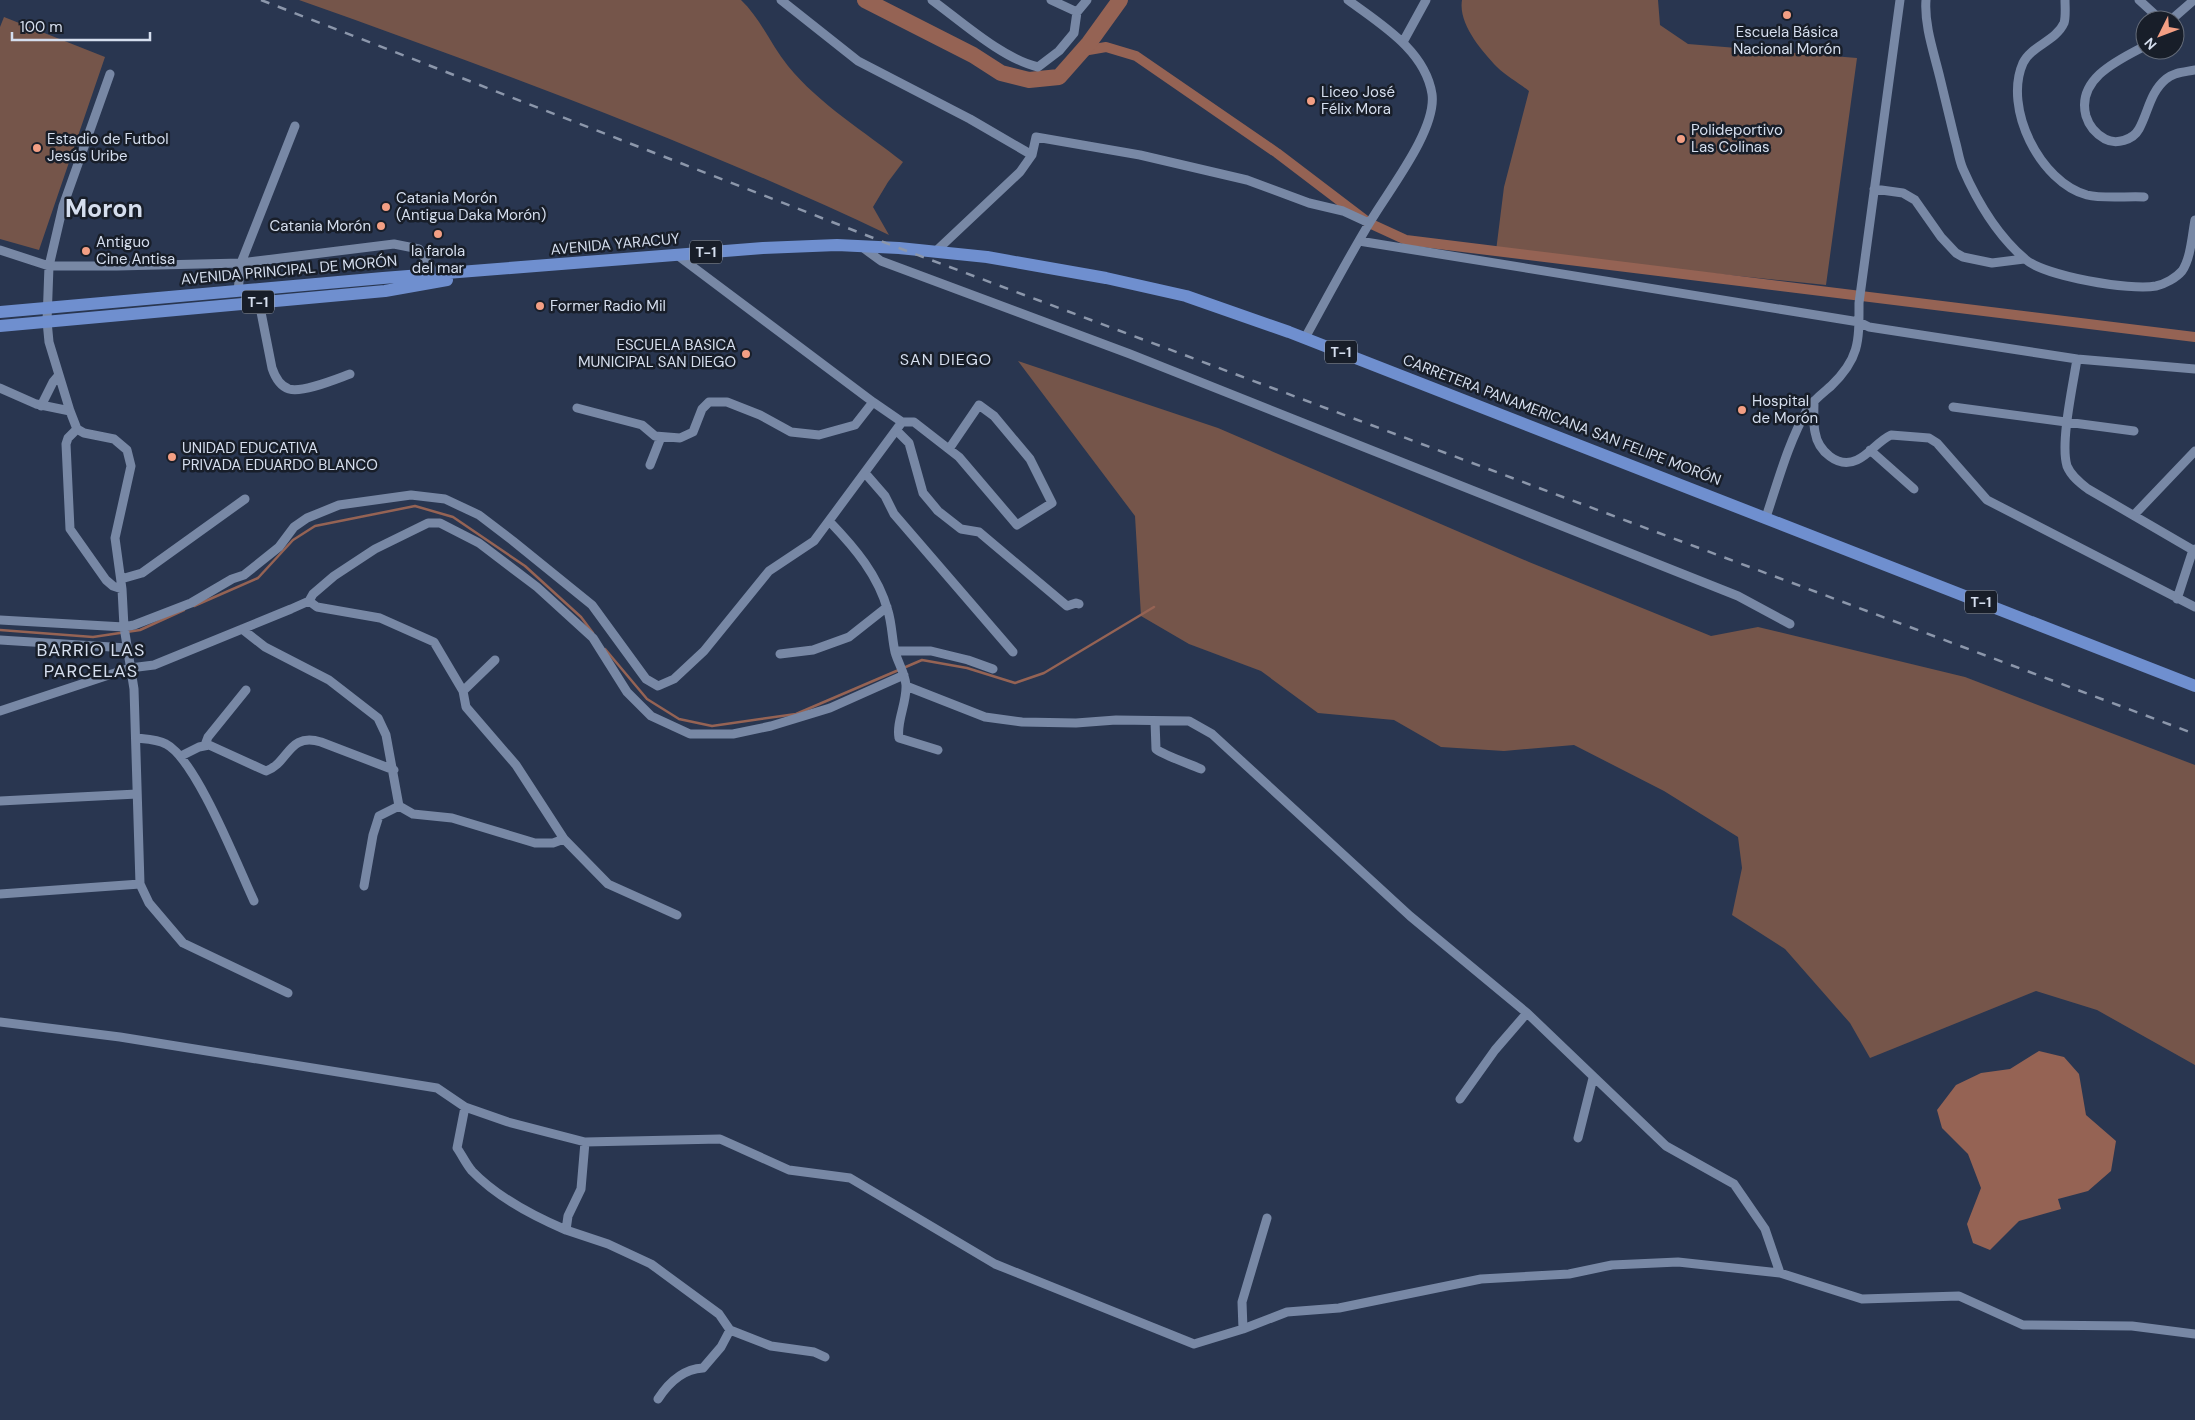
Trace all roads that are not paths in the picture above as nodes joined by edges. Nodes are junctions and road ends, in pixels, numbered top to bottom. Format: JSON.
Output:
{"nodes":[{"id":1,"x":781,"y":0,"type":"edge"},
{"id":2,"x":932,"y":0,"type":"edge"},
{"id":3,"x":1087,"y":0,"type":"edge"},
{"id":4,"x":1349,"y":0,"type":"edge"},
{"id":5,"x":1426,"y":0,"type":"edge"},
{"id":6,"x":1900,"y":0,"type":"edge"},
{"id":7,"x":1926,"y":0,"type":"edge"},
{"id":8,"x":2065,"y":0,"type":"edge"},
{"id":9,"x":2139,"y":0,"type":"edge"},
{"id":10,"x":2194,"y":0,"type":"edge"},
{"id":11,"x":1053,"y":1,"type":"edge"},
{"id":12,"x":2150,"y":10,"type":"edge"},
{"id":13,"x":2183,"y":10,"type":"edge"},
{"id":14,"x":1077,"y":12,"type":"junction"},
{"id":15,"x":1403,"y":42,"type":"junction"},
{"id":16,"x":2135,"y":51,"type":"edge"},
{"id":17,"x":2195,"y":70,"type":"edge"},
{"id":18,"x":110,"y":74,"type":"dead end"},
{"id":19,"x":295,"y":126,"type":"dead end"},
{"id":20,"x":1032,"y":155,"type":"junction"},
{"id":21,"x":1874,"y":189,"type":"junction"},
{"id":22,"x":2144,"y":197,"type":"dead end"},
{"id":23,"x":2195,"y":220,"type":"edge"},
{"id":24,"x":1369,"y":223,"type":"junction"},
{"id":25,"x":1359,"y":241,"type":"junction"},
{"id":26,"x":862,"y":247,"type":"junction"},
{"id":27,"x":899,"y":248,"type":"joint"},
{"id":28,"x":0,"y":250,"type":"edge"},
{"id":29,"x":935,"y":252,"type":"junction"},
{"id":30,"x":677,"y":255,"type":"junction"},
{"id":31,"x":2024,"y":259,"type":"junction"},
{"id":32,"x":242,"y":263,"type":"junction"},
{"id":33,"x":49,"y":266,"type":"junction"},
{"id":34,"x":514,"y":268,"type":"junction"},
{"id":35,"x":435,"y":274,"type":"junction"},
{"id":36,"x":238,"y":291,"type":"junction"},
{"id":37,"x":259,"y":302,"type":"junction"},
{"id":38,"x":47,"y":307,"type":"junction"},
{"id":39,"x":0,"y":312,"type":"edge"},
{"id":40,"x":47,"y":320,"type":"junction"},
{"id":41,"x":1859,"y":322,"type":"junction"},
{"id":42,"x":0,"y":326,"type":"edge"},
{"id":43,"x":1305,"y":338,"type":"junction"},
{"id":44,"x":2077,"y":359,"type":"junction"},
{"id":45,"x":2195,"y":369,"type":"edge"},
{"id":46,"x":350,"y":374,"type":"dead end"},
{"id":47,"x":59,"y":376,"type":"junction"},
{"id":48,"x":0,"y":388,"type":"edge"},
{"id":49,"x":1814,"y":401,"type":"junction"},
{"id":50,"x":873,"y":402,"type":"junction"},
{"id":51,"x":42,"y":406,"type":"junction"},
{"id":52,"x":1953,"y":407,"type":"dead end"},
{"id":53,"x":578,"y":408,"type":"dead end"},
{"id":54,"x":70,"y":411,"type":"junction"},
{"id":55,"x":2067,"y":421,"type":"junction"},
{"id":56,"x":902,"y":422,"type":"junction"},
{"id":57,"x":77,"y":429,"type":"junction"},
{"id":58,"x":896,"y":430,"type":"junction"},
{"id":59,"x":2134,"y":431,"type":"dead end"},
{"id":60,"x":661,"y":437,"type":"junction"},
{"id":61,"x":949,"y":449,"type":"junction"},
{"id":62,"x":1870,"y":450,"type":"junction"},
{"id":63,"x":2195,"y":451,"type":"edge"},
{"id":64,"x":650,"y":465,"type":"dead end"},
{"id":65,"x":865,"y":473,"type":"junction"},
{"id":66,"x":1914,"y":489,"type":"dead end"},
{"id":67,"x":245,"y":499,"type":"dead end"},
{"id":68,"x":2134,"y":515,"type":"junction"},
{"id":69,"x":1766,"y":517,"type":"junction"},
{"id":70,"x":830,"y":522,"type":"junction"},
{"id":71,"x":2194,"y":550,"type":"edge"},
{"id":72,"x":121,"y":579,"type":"junction"},
{"id":73,"x":122,"y":589,"type":"junction"},
{"id":74,"x":2177,"y":599,"type":"junction"},
{"id":75,"x":308,"y":601,"type":"junction"},
{"id":76,"x":1079,"y":604,"type":"dead end"},
{"id":77,"x":886,"y":607,"type":"junction"},
{"id":78,"x":2195,"y":607,"type":"edge"},
{"id":79,"x":0,"y":620,"type":"edge"},
{"id":80,"x":1790,"y":624,"type":"dead end"},
{"id":81,"x":242,"y":629,"type":"junction"},
{"id":82,"x":125,"y":630,"type":"junction"},
{"id":83,"x":0,"y":640,"type":"edge"},
{"id":84,"x":127,"y":648,"type":"junction"},
{"id":85,"x":1012,"y":652,"type":"dead end"},
{"id":86,"x":780,"y":654,"type":"dead end"},
{"id":87,"x":896,"y":654,"type":"junction"},
{"id":88,"x":496,"y":660,"type":"dead end"},
{"id":89,"x":130,"y":668,"type":"junction"},
{"id":90,"x":993,"y":669,"type":"dead end"},
{"id":91,"x":903,"y":674,"type":"junction"},
{"id":92,"x":906,"y":686,"type":"junction"},
{"id":93,"x":2195,"y":686,"type":"edge"},
{"id":94,"x":246,"y":690,"type":"dead end"},
{"id":95,"x":462,"y":691,"type":"junction"},
{"id":96,"x":0,"y":710,"type":"edge"},
{"id":97,"x":1155,"y":721,"type":"junction"},
{"id":98,"x":136,"y":738,"type":"junction"},
{"id":99,"x":204,"y":745,"type":"junction"},
{"id":100,"x":938,"y":750,"type":"dead end"},
{"id":101,"x":181,"y":756,"type":"junction"},
{"id":102,"x":1201,"y":769,"type":"dead end"},
{"id":103,"x":394,"y":770,"type":"junction"},
{"id":104,"x":137,"y":794,"type":"junction"},
{"id":105,"x":0,"y":801,"type":"edge"},
{"id":106,"x":399,"y":806,"type":"junction"},
{"id":107,"x":564,"y":840,"type":"junction"},
{"id":108,"x":140,"y":884,"type":"junction"},
{"id":109,"x":364,"y":886,"type":"dead end"},
{"id":110,"x":0,"y":894,"type":"edge"},
{"id":111,"x":254,"y":901,"type":"dead end"},
{"id":112,"x":677,"y":915,"type":"dead end"},
{"id":113,"x":288,"y":993,"type":"dead end"},
{"id":114,"x":1527,"y":1013,"type":"junction"},
{"id":115,"x":0,"y":1022,"type":"edge"},
{"id":116,"x":1593,"y":1078,"type":"junction"},
{"id":117,"x":1460,"y":1099,"type":"dead end"},
{"id":118,"x":465,"y":1106,"type":"junction"},
{"id":119,"x":1578,"y":1138,"type":"dead end"},
{"id":120,"x":585,"y":1142,"type":"junction"},
{"id":121,"x":1267,"y":1218,"type":"dead end"},
{"id":122,"x":566,"y":1230,"type":"junction"},
{"id":123,"x":1780,"y":1273,"type":"junction"},
{"id":124,"x":1243,"y":1329,"type":"junction"},
{"id":125,"x":730,"y":1330,"type":"junction"},
{"id":126,"x":2195,"y":1334,"type":"edge"},
{"id":127,"x":825,"y":1357,"type":"dead end"},
{"id":128,"x":658,"y":1399,"type":"dead end"}],
"edges":[{"from":1,"to":20,"type":"street"},
{"from":2,"to":14,"type":"street"},
{"from":3,"to":14,"type":"street"},
{"from":4,"to":15,"type":"street"},
{"from":5,"to":15,"type":"street"},
{"from":6,"to":21,"type":"street"},
{"from":7,"to":31,"type":"street"},
{"from":8,"to":22,"type":"street"},
{"from":9,"to":12,"type":"street"},
{"from":10,"to":13,"type":"street"},
{"from":11,"to":14,"type":"street"},
{"from":15,"to":24,"type":"street"},
{"from":16,"to":17,"type":"street"},
{"from":18,"to":33,"type":"street"},
{"from":19,"to":32,"type":"street"},
{"from":20,"to":24,"type":"street"},
{"from":20,"to":29,"type":"street"},
{"from":21,"to":31,"type":"street"},
{"from":21,"to":41,"type":"street"},
{"from":23,"to":31,"type":"street"},
{"from":24,"to":25,"type":"street"},
{"from":25,"to":41,"type":"street"},
{"from":25,"to":43,"type":"street"},
{"from":26,"to":27,"type":"main road","name":"AVENIDA YARACUY","number":"T-1"},
{"from":26,"to":30,"type":"main road","name":"AVENIDA YARACUY","number":"T-1"},
{"from":26,"to":80,"type":"street"},
{"from":27,"to":29,"type":"main road","name":"CARRETERA PANAMERICANA SAN FELIPE MORÓN","number":"T-1"},
{"from":28,"to":33,"type":"street"},
{"from":29,"to":43,"type":"main road","name":"CARRETERA PANAMERICANA SAN FELIPE MORÓN","number":"T-1"},
{"from":30,"to":34,"type":"main road","name":"AVENIDA YARACUY","number":"T-1"},
{"from":30,"to":50,"type":"street"},
{"from":32,"to":33,"type":"street"},
{"from":32,"to":35,"type":"street"},
{"from":32,"to":36,"type":"street"},
{"from":33,"to":38,"type":"street"},
{"from":34,"to":35,"type":"main road","name":"AVENIDA PRINCIPAL DE MORÓN","number":"T-1"},
{"from":34,"to":37,"type":"main road","name":"AVENIDA PRINCIPAL DE MORÓN","number":"T-1"},
{"from":35,"to":36,"type":"main road","name":"AVENIDA PRINCIPAL DE MORÓN","number":"T-1"},
{"from":36,"to":38,"type":"main road","name":"AVENIDA PRINCIPAL DE MORÓN","number":"T-1"},
{"from":37,"to":40,"type":"main road","name":"AVENIDA PRINCIPAL DE MORÓN","number":"T-1"},
{"from":37,"to":46,"type":"street"},
{"from":38,"to":39,"type":"main road","name":"AVENIDA PRINCIPAL DE MORÓN","number":"T-1"},
{"from":38,"to":40,"type":"street"},
{"from":40,"to":42,"type":"main road","name":"AVENIDA PRINCIPAL DE MORÓN","number":"T-1"},
{"from":40,"to":47,"type":"street"},
{"from":41,"to":44,"type":"street"},
{"from":41,"to":49,"type":"street"},
{"from":43,"to":69,"type":"main road","name":"CARRETERA PANAMERICANA SAN FELIPE MORÓN","number":"T-1"},
{"from":44,"to":45,"type":"street"},
{"from":44,"to":55,"type":"street"},
{"from":47,"to":51,"type":"street"},
{"from":47,"to":54,"type":"street"},
{"from":48,"to":51,"type":"street"},
{"from":49,"to":62,"type":"street"},
{"from":49,"to":69,"type":"street"},
{"from":50,"to":56,"type":"street"},
{"from":50,"to":60,"type":"street"},
{"from":51,"to":54,"type":"street"},
{"from":52,"to":55,"type":"street"},
{"from":53,"to":60,"type":"street"},
{"from":54,"to":57,"type":"street"},
{"from":55,"to":59,"type":"street"},
{"from":55,"to":68,"type":"street"},
{"from":56,"to":58,"type":"street"},
{"from":56,"to":61,"type":"street"},
{"from":57,"to":72,"type":"street"},
{"from":57,"to":73,"type":"street"},
{"from":58,"to":65,"type":"street"},
{"from":58,"to":76,"type":"street"},
{"from":60,"to":64,"type":"street"},
{"from":61,"to":61,"type":"street"},
{"from":62,"to":66,"type":"street"},
{"from":62,"to":74,"type":"street"},
{"from":63,"to":68,"type":"street"},
{"from":65,"to":70,"type":"street"},
{"from":65,"to":85,"type":"street"},
{"from":67,"to":72,"type":"street"},
{"from":68,"to":71,"type":"street"},
{"from":69,"to":93,"type":"main road","name":"CARRETERA PANAMERICANA SAN FELIPE MORÓN","number":"T-1"},
{"from":70,"to":77,"type":"street"},
{"from":70,"to":82,"type":"street"},
{"from":71,"to":74,"type":"street"},
{"from":72,"to":73,"type":"street"},
{"from":73,"to":82,"type":"street"},
{"from":74,"to":78,"type":"street"},
{"from":75,"to":81,"type":"street"},
{"from":75,"to":91,"type":"street"},
{"from":75,"to":95,"type":"street"},
{"from":77,"to":86,"type":"street"},
{"from":77,"to":87,"type":"street"},
{"from":79,"to":82,"type":"street"},
{"from":81,"to":89,"type":"street"},
{"from":81,"to":103,"type":"street"},
{"from":82,"to":84,"type":"street"},
{"from":83,"to":84,"type":"street"},
{"from":84,"to":89,"type":"street"},
{"from":87,"to":90,"type":"street"},
{"from":87,"to":91,"type":"street"},
{"from":88,"to":95,"type":"street"},
{"from":89,"to":96,"type":"street"},
{"from":89,"to":98,"type":"street"},
{"from":91,"to":92,"type":"street"},
{"from":92,"to":97,"type":"street"},
{"from":92,"to":100,"type":"street"},
{"from":94,"to":99,"type":"street"},
{"from":95,"to":107,"type":"street"},
{"from":97,"to":102,"type":"street"},
{"from":97,"to":114,"type":"street"},
{"from":98,"to":101,"type":"street"},
{"from":98,"to":104,"type":"street"},
{"from":99,"to":101,"type":"street"},
{"from":99,"to":103,"type":"street"},
{"from":101,"to":111,"type":"street"},
{"from":103,"to":106,"type":"street"},
{"from":104,"to":105,"type":"street"},
{"from":104,"to":108,"type":"street"},
{"from":106,"to":107,"type":"street"},
{"from":106,"to":109,"type":"street"},
{"from":107,"to":112,"type":"street"},
{"from":108,"to":110,"type":"street"},
{"from":108,"to":113,"type":"street"},
{"from":114,"to":116,"type":"street"},
{"from":114,"to":117,"type":"street"},
{"from":115,"to":118,"type":"street"},
{"from":116,"to":119,"type":"street"},
{"from":116,"to":123,"type":"street"},
{"from":118,"to":120,"type":"street"},
{"from":118,"to":122,"type":"street"},
{"from":120,"to":122,"type":"street"},
{"from":120,"to":124,"type":"street"},
{"from":121,"to":124,"type":"street"},
{"from":122,"to":125,"type":"street"},
{"from":123,"to":124,"type":"street"},
{"from":123,"to":126,"type":"street"},
{"from":125,"to":127,"type":"street"},
{"from":125,"to":128,"type":"street"}]}
